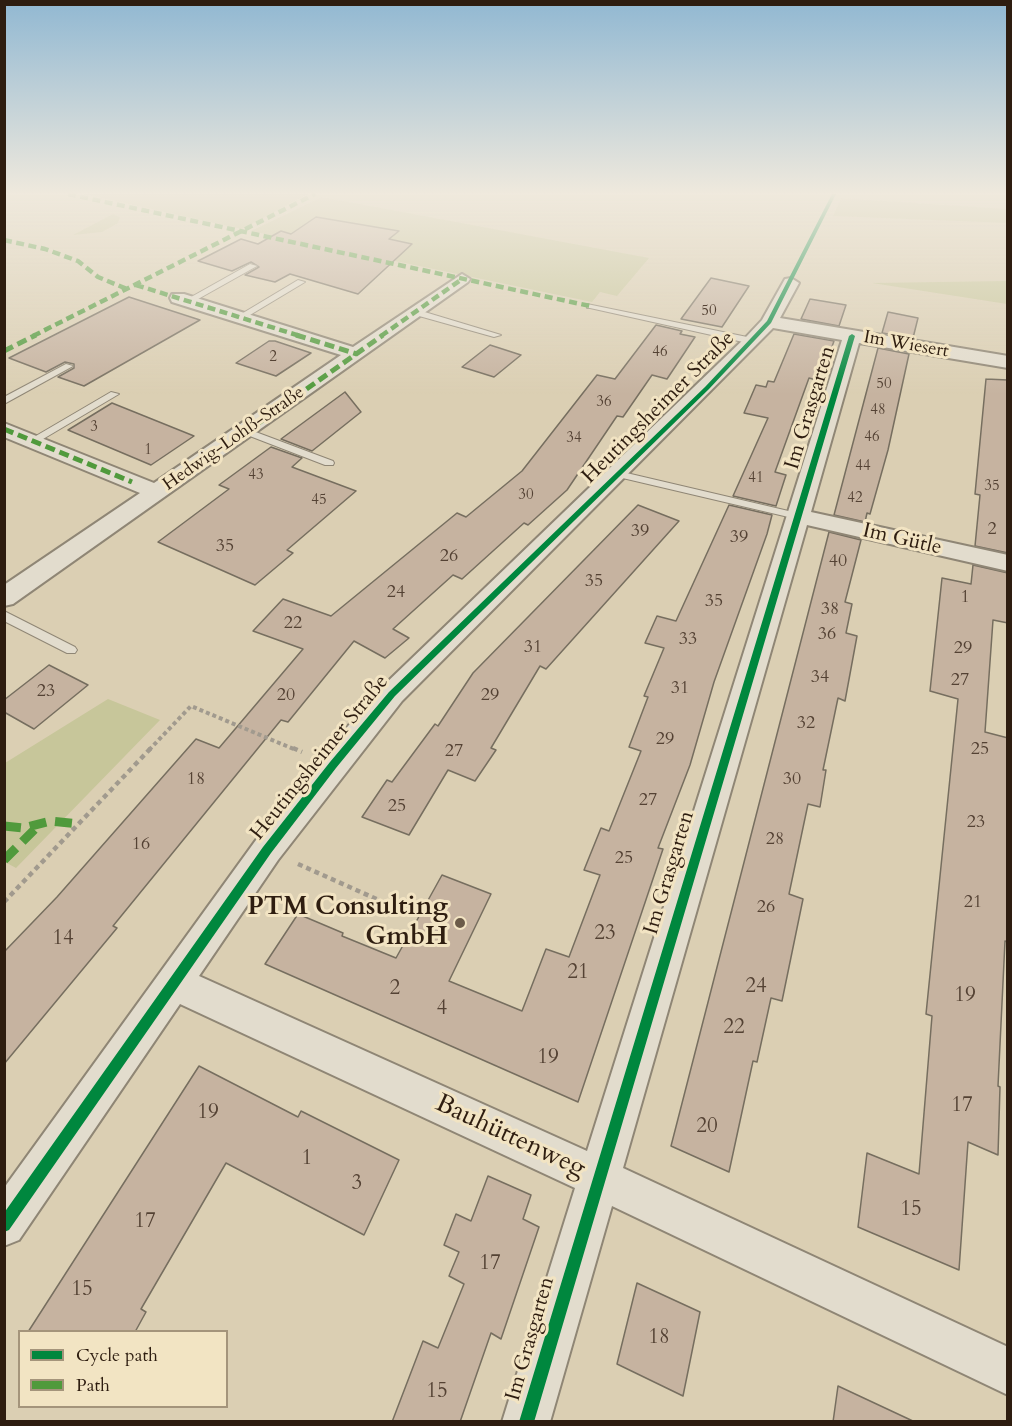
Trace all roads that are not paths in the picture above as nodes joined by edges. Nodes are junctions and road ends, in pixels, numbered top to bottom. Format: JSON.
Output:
{"nodes":[{"id":1,"x":253,"y":266,"type":"dead end"},
{"id":2,"x":462,"y":279,"type":"dead end"},
{"id":3,"x":301,"y":282,"type":"dead end"},
{"id":4,"x":791,"y":283,"type":"dead end"},
{"id":5,"x":183,"y":300,"type":"joint"},
{"id":6,"x":590,"y":306,"type":"dead end"},
{"id":7,"x":415,"y":312,"type":"junction"},
{"id":8,"x":242,"y":316,"type":"junction"},
{"id":9,"x":769,"y":322,"type":"junction"},
{"id":10,"x":497,"y":335,"type":"dead end"},
{"id":11,"x":852,"y":336,"type":"junction"},
{"id":12,"x":752,"y":341,"type":"junction"},
{"id":13,"x":357,"y":354,"type":"junction"},
{"id":14,"x":1008,"y":362,"type":"edge"},
{"id":15,"x":69,"y":366,"type":"dead end"},
{"id":16,"x":114,"y":394,"type":"dead end"},
{"id":17,"x":4,"y":401,"type":"edge"},
{"id":18,"x":4,"y":429,"type":"edge"},
{"id":19,"x":245,"y":431,"type":"junction"},
{"id":20,"x":34,"y":440,"type":"junction"},
{"id":21,"x":329,"y":463,"type":"dead end"},
{"id":22,"x":618,"y":474,"type":"junction"},
{"id":23,"x":157,"y":492,"type":"junction"},
{"id":24,"x":797,"y":516,"type":"junction"},
{"id":25,"x":1008,"y":563,"type":"edge"},
{"id":26,"x":4,"y":598,"type":"edge"},
{"id":27,"x":4,"y":615,"type":"edge"},
{"id":28,"x":71,"y":650,"type":"dead end"},
{"id":29,"x":174,"y":983,"type":"junction"},
{"id":30,"x":597,"y":1177,"type":"junction"},
{"id":31,"x":4,"y":1225,"type":"edge"},
{"id":32,"x":1008,"y":1372,"type":"edge"},
{"id":33,"x":525,"y":1422,"type":"edge"}],
"edges":[{"from":1,"to":5,"type":"lane"},
{"from":2,"to":7,"type":"street","name":"Hedwig-Lohß-Straße"},
{"from":3,"to":8,"type":"lane"},
{"from":4,"to":9,"type":"street","name":"Heutingsheimer Straße"},
{"from":5,"to":8,"type":"street"},
{"from":6,"to":12,"type":"lane"},
{"from":7,"to":10,"type":"lane"},
{"from":7,"to":13,"type":"street","name":"Hedwig-Lohß-Straße"},
{"from":8,"to":13,"type":"street"},
{"from":9,"to":11,"type":"street","name":"Im Wiesert"},
{"from":9,"to":12,"type":"street","name":"Heutingsheimer Straße"},
{"from":11,"to":14,"type":"street","name":"Im Wiesert"},
{"from":11,"to":24,"type":"street","name":"Im Grasgarten"},
{"from":12,"to":22,"type":"street","name":"Heutingsheimer Straße"},
{"from":13,"to":19,"type":"street","name":"Hedwig-Lohß-Straße"},
{"from":15,"to":17,"type":"lane"},
{"from":16,"to":20,"type":"lane"},
{"from":18,"to":20,"type":"street"},
{"from":19,"to":21,"type":"lane"},
{"from":19,"to":23,"type":"street","name":"Hedwig-Lohß-Straße"},
{"from":20,"to":23,"type":"street"},
{"from":22,"to":24,"type":"lane"},
{"from":22,"to":29,"type":"street","name":"Heutingsheimer Straße"},
{"from":23,"to":26,"type":"street","name":"Hedwig-Lohß-Straße"},
{"from":24,"to":25,"type":"street","name":"Im Gütle"},
{"from":24,"to":30,"type":"street","name":"Im Grasgarten"},
{"from":27,"to":28,"type":"lane"},
{"from":29,"to":30,"type":"street","name":"Bauhüttenweg"},
{"from":29,"to":31,"type":"street","name":"Heutingsheimer Straße"},
{"from":30,"to":32,"type":"street","name":"Bauhüttenweg"},
{"from":30,"to":33,"type":"street","name":"Im Grasgarten"}]}
